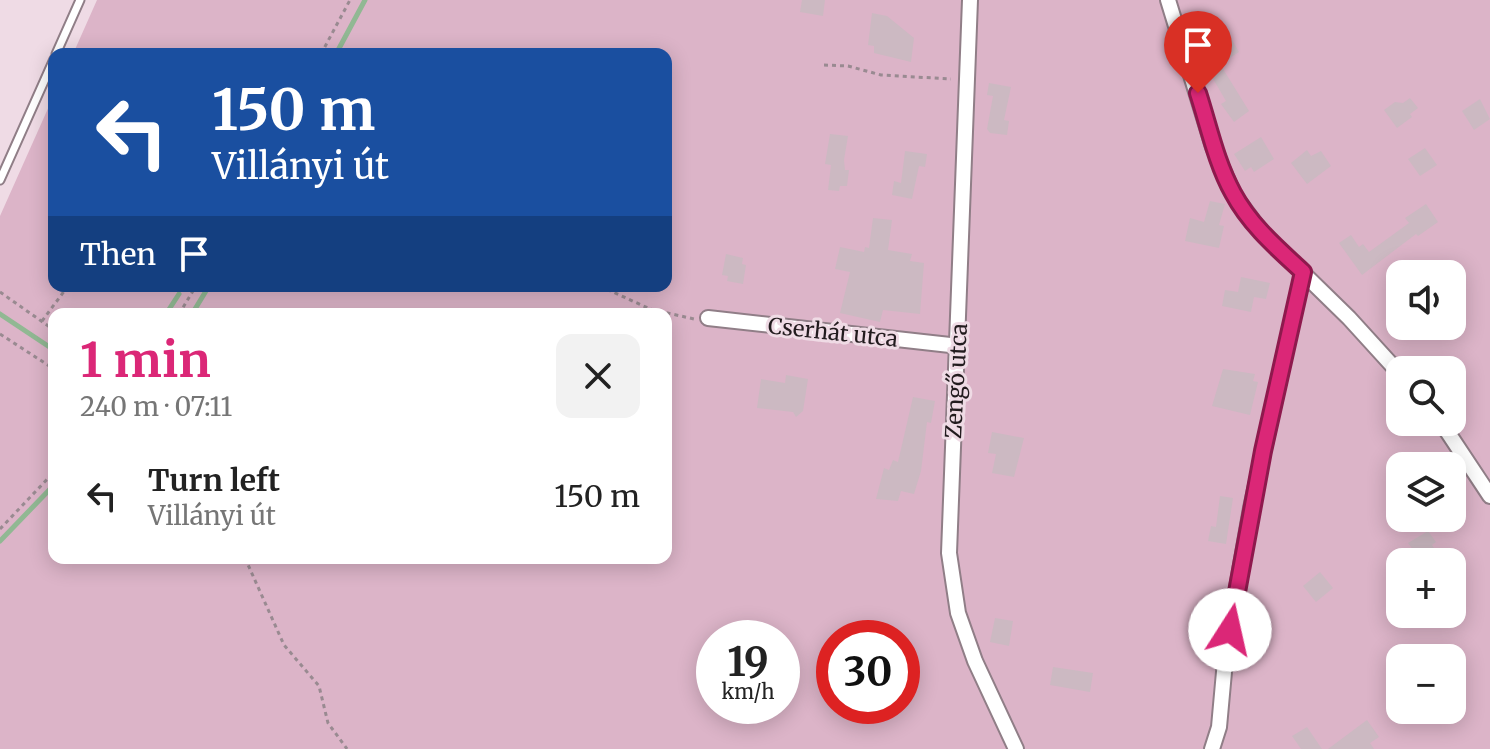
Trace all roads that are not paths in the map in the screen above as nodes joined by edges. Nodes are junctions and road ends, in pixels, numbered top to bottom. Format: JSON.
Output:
{"nodes":[{"id":1,"x":80,"y":0,"type":"edge"},
{"id":2,"x":970,"y":0,"type":"edge"},
{"id":3,"x":1168,"y":0,"type":"edge"},
{"id":4,"x":59,"y":48,"type":"edge"},
{"id":5,"x":48,"y":72,"type":"edge"},
{"id":6,"x":0,"y":180,"type":"edge"},
{"id":7,"x":1303,"y":272,"type":"junction"},
{"id":8,"x":708,"y":318,"type":"road end"},
{"id":9,"x":959,"y":346,"type":"junction"},
{"id":10,"x":1386,"y":359,"type":"edge"},
{"id":11,"x":1452,"y":436,"type":"edge"},
{"id":12,"x":1486,"y":479,"type":"edge"},
{"id":13,"x":1490,"y":496,"type":"edge"},
{"id":14,"x":1016,"y":749,"type":"edge"},
{"id":15,"x":1212,"y":749,"type":"edge"}],
"edges":[{"from":1,"to":4,"type":"lane"},
{"from":2,"to":9,"type":"street","name":"Zengő utca"},
{"from":3,"to":7,"type":"street"},
{"from":5,"to":6,"type":"lane"},
{"from":7,"to":10,"type":"street"},
{"from":7,"to":15,"type":"street"},
{"from":8,"to":9,"type":"street","name":"Cserhát utca"},
{"from":9,"to":14,"type":"street","name":"Zengő utca"},
{"from":11,"to":12,"type":"street"},
{"from":12,"to":13,"type":"street"}]}
